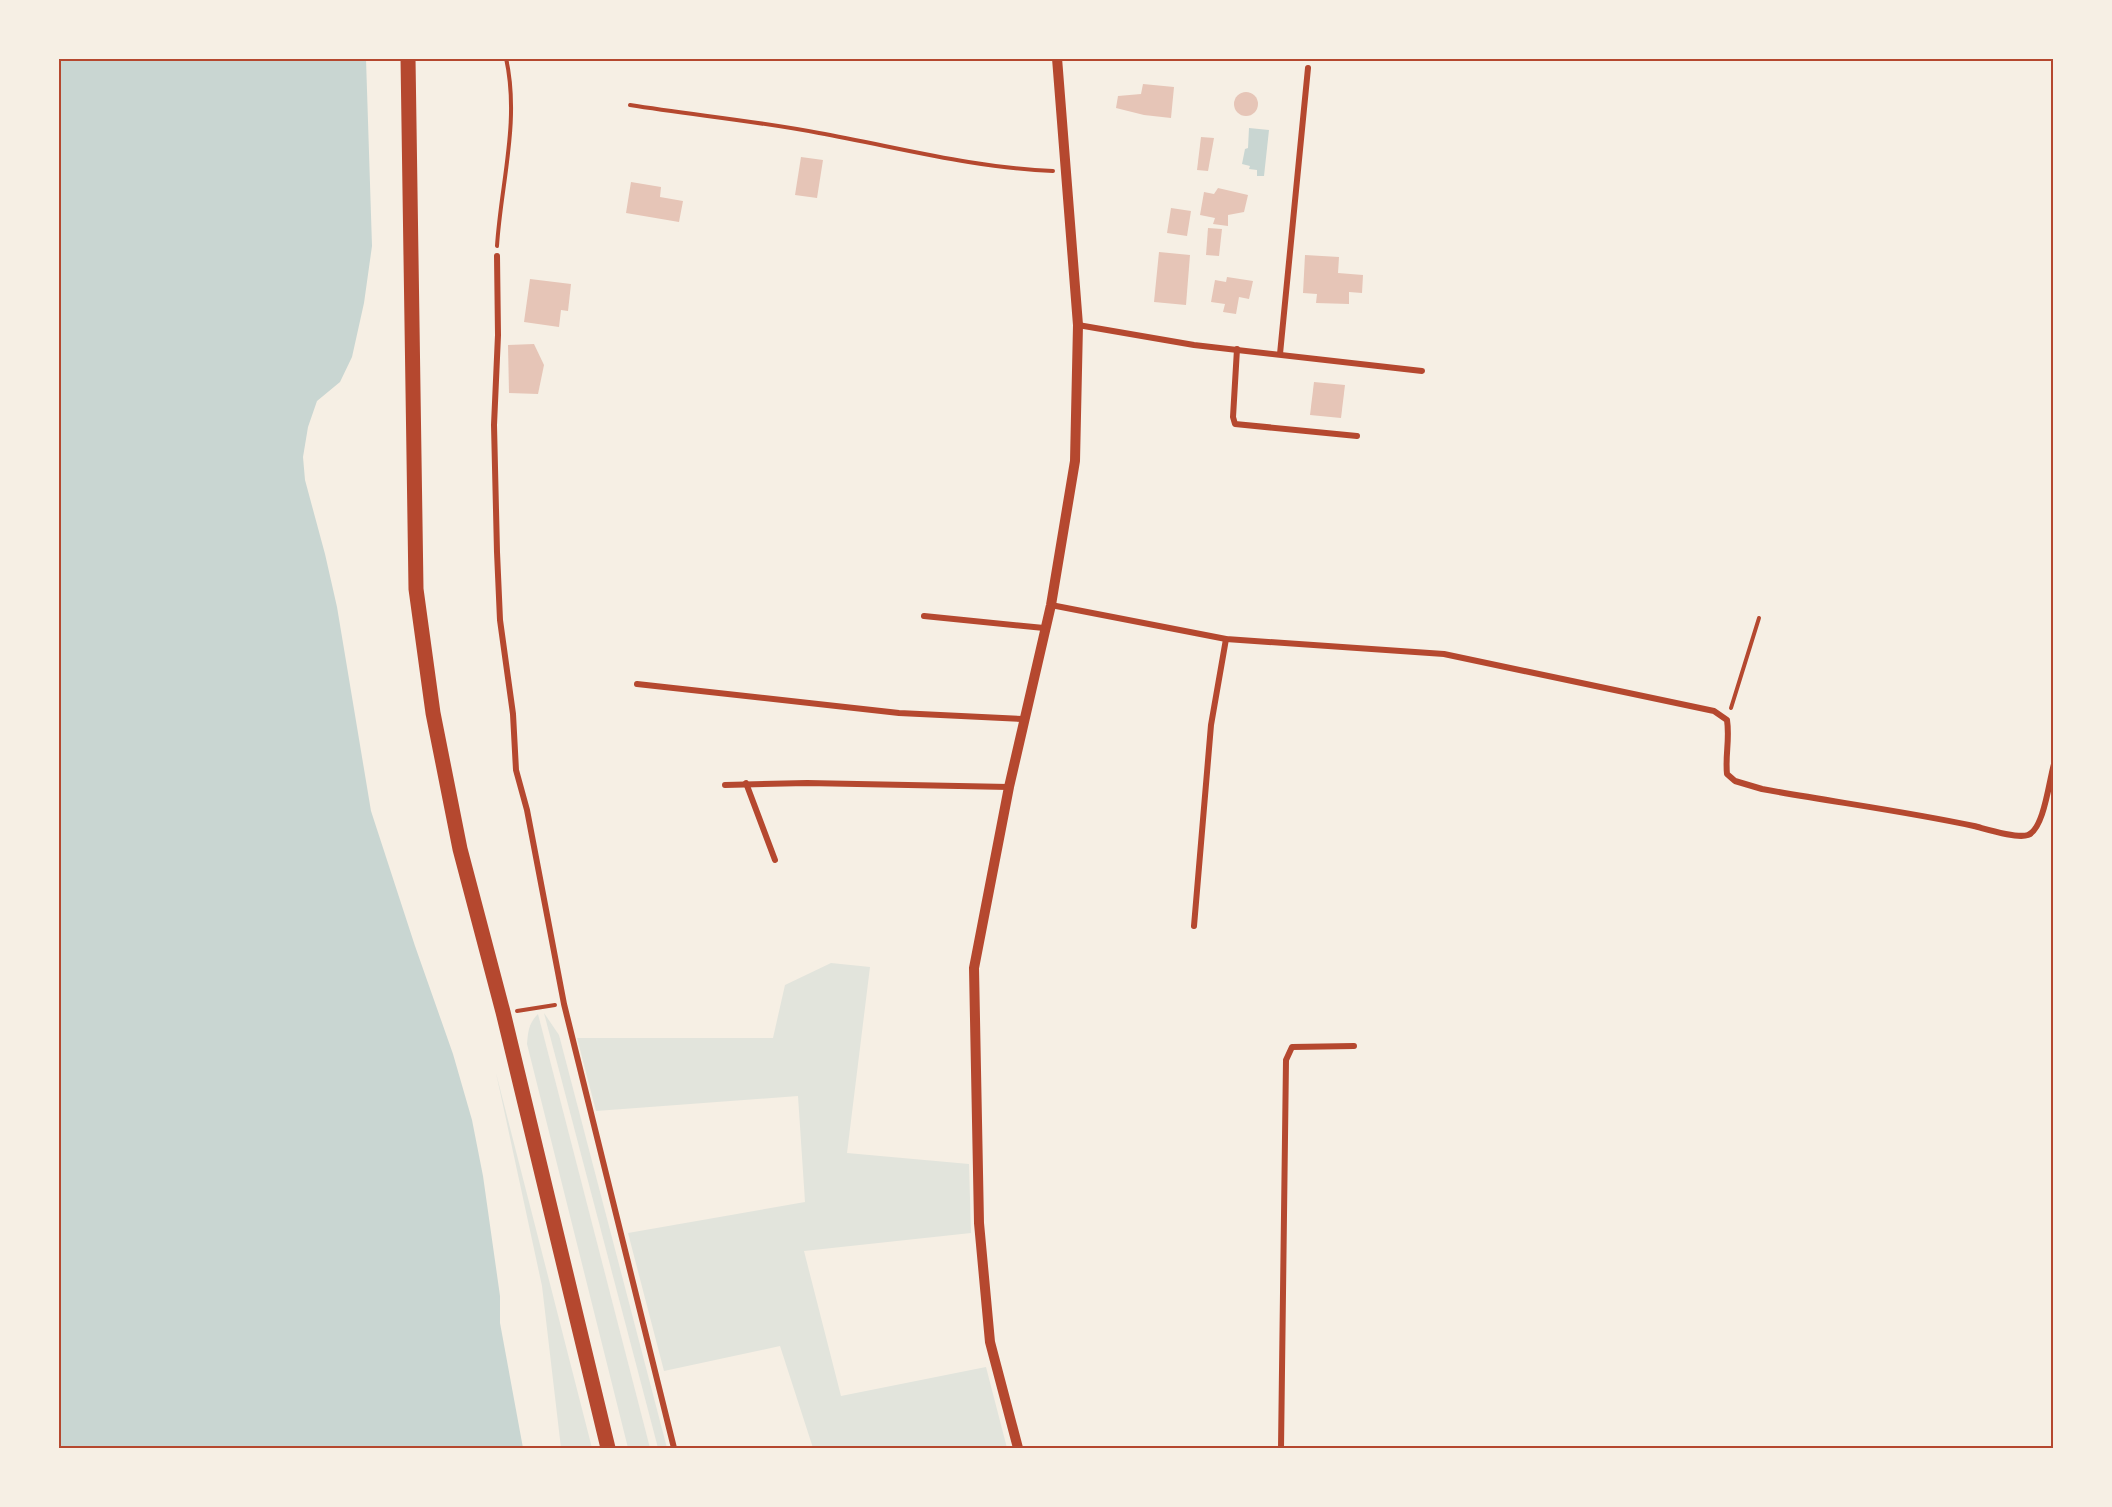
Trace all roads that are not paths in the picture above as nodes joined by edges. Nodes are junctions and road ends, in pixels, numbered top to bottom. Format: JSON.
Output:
{"nodes":[{"id":1,"x":408,"y":58,"type":"edge"},
{"id":2,"x":1057,"y":58,"type":"edge"},
{"id":3,"x":1308,"y":68,"type":"dead end"},
{"id":4,"x":497,"y":256,"type":"road end"},
{"id":5,"x":1078,"y":325,"type":"junction"},
{"id":6,"x":1237,"y":350,"type":"junction"},
{"id":7,"x":1280,"y":354,"type":"junction"},
{"id":8,"x":1422,"y":371,"type":"dead end"},
{"id":9,"x":1357,"y":436,"type":"dead end"},
{"id":10,"x":1051,"y":605,"type":"junction"},
{"id":11,"x":924,"y":616,"type":"dead end"},
{"id":12,"x":1044,"y":628,"type":"junction"},
{"id":13,"x":1226,"y":639,"type":"junction"},
{"id":14,"x":638,"y":684,"type":"dead end"},
{"id":15,"x":1023,"y":719,"type":"junction"},
{"id":16,"x":2054,"y":764,"type":"edge"},
{"id":17,"x":746,"y":783,"type":"junction"},
{"id":18,"x":725,"y":785,"type":"dead end"},
{"id":19,"x":1009,"y":787,"type":"junction"},
{"id":20,"x":775,"y":860,"type":"dead end"},
{"id":21,"x":1194,"y":926,"type":"dead end"},
{"id":22,"x":1354,"y":1046,"type":"dead end"},
{"id":23,"x":608,"y":1449,"type":"edge"},
{"id":24,"x":674,"y":1449,"type":"edge"},
{"id":25,"x":1018,"y":1449,"type":"edge"},
{"id":26,"x":1281,"y":1449,"type":"edge"}],
"edges":[{"from":1,"to":23,"type":"main road"},
{"from":2,"to":5,"type":"street"},
{"from":3,"to":7,"type":"street"},
{"from":4,"to":24,"type":"street"},
{"from":5,"to":6,"type":"street"},
{"from":5,"to":10,"type":"street"},
{"from":6,"to":7,"type":"street"},
{"from":6,"to":9,"type":"street"},
{"from":7,"to":8,"type":"street"},
{"from":10,"to":12,"type":"street"},
{"from":10,"to":13,"type":"street"},
{"from":11,"to":12,"type":"street"},
{"from":12,"to":15,"type":"street"},
{"from":13,"to":16,"type":"street"},
{"from":13,"to":21,"type":"street"},
{"from":14,"to":15,"type":"street"},
{"from":15,"to":19,"type":"street"},
{"from":17,"to":18,"type":"street"},
{"from":17,"to":19,"type":"street"},
{"from":17,"to":20,"type":"street"},
{"from":19,"to":25,"type":"street"},
{"from":22,"to":26,"type":"street"}]}
